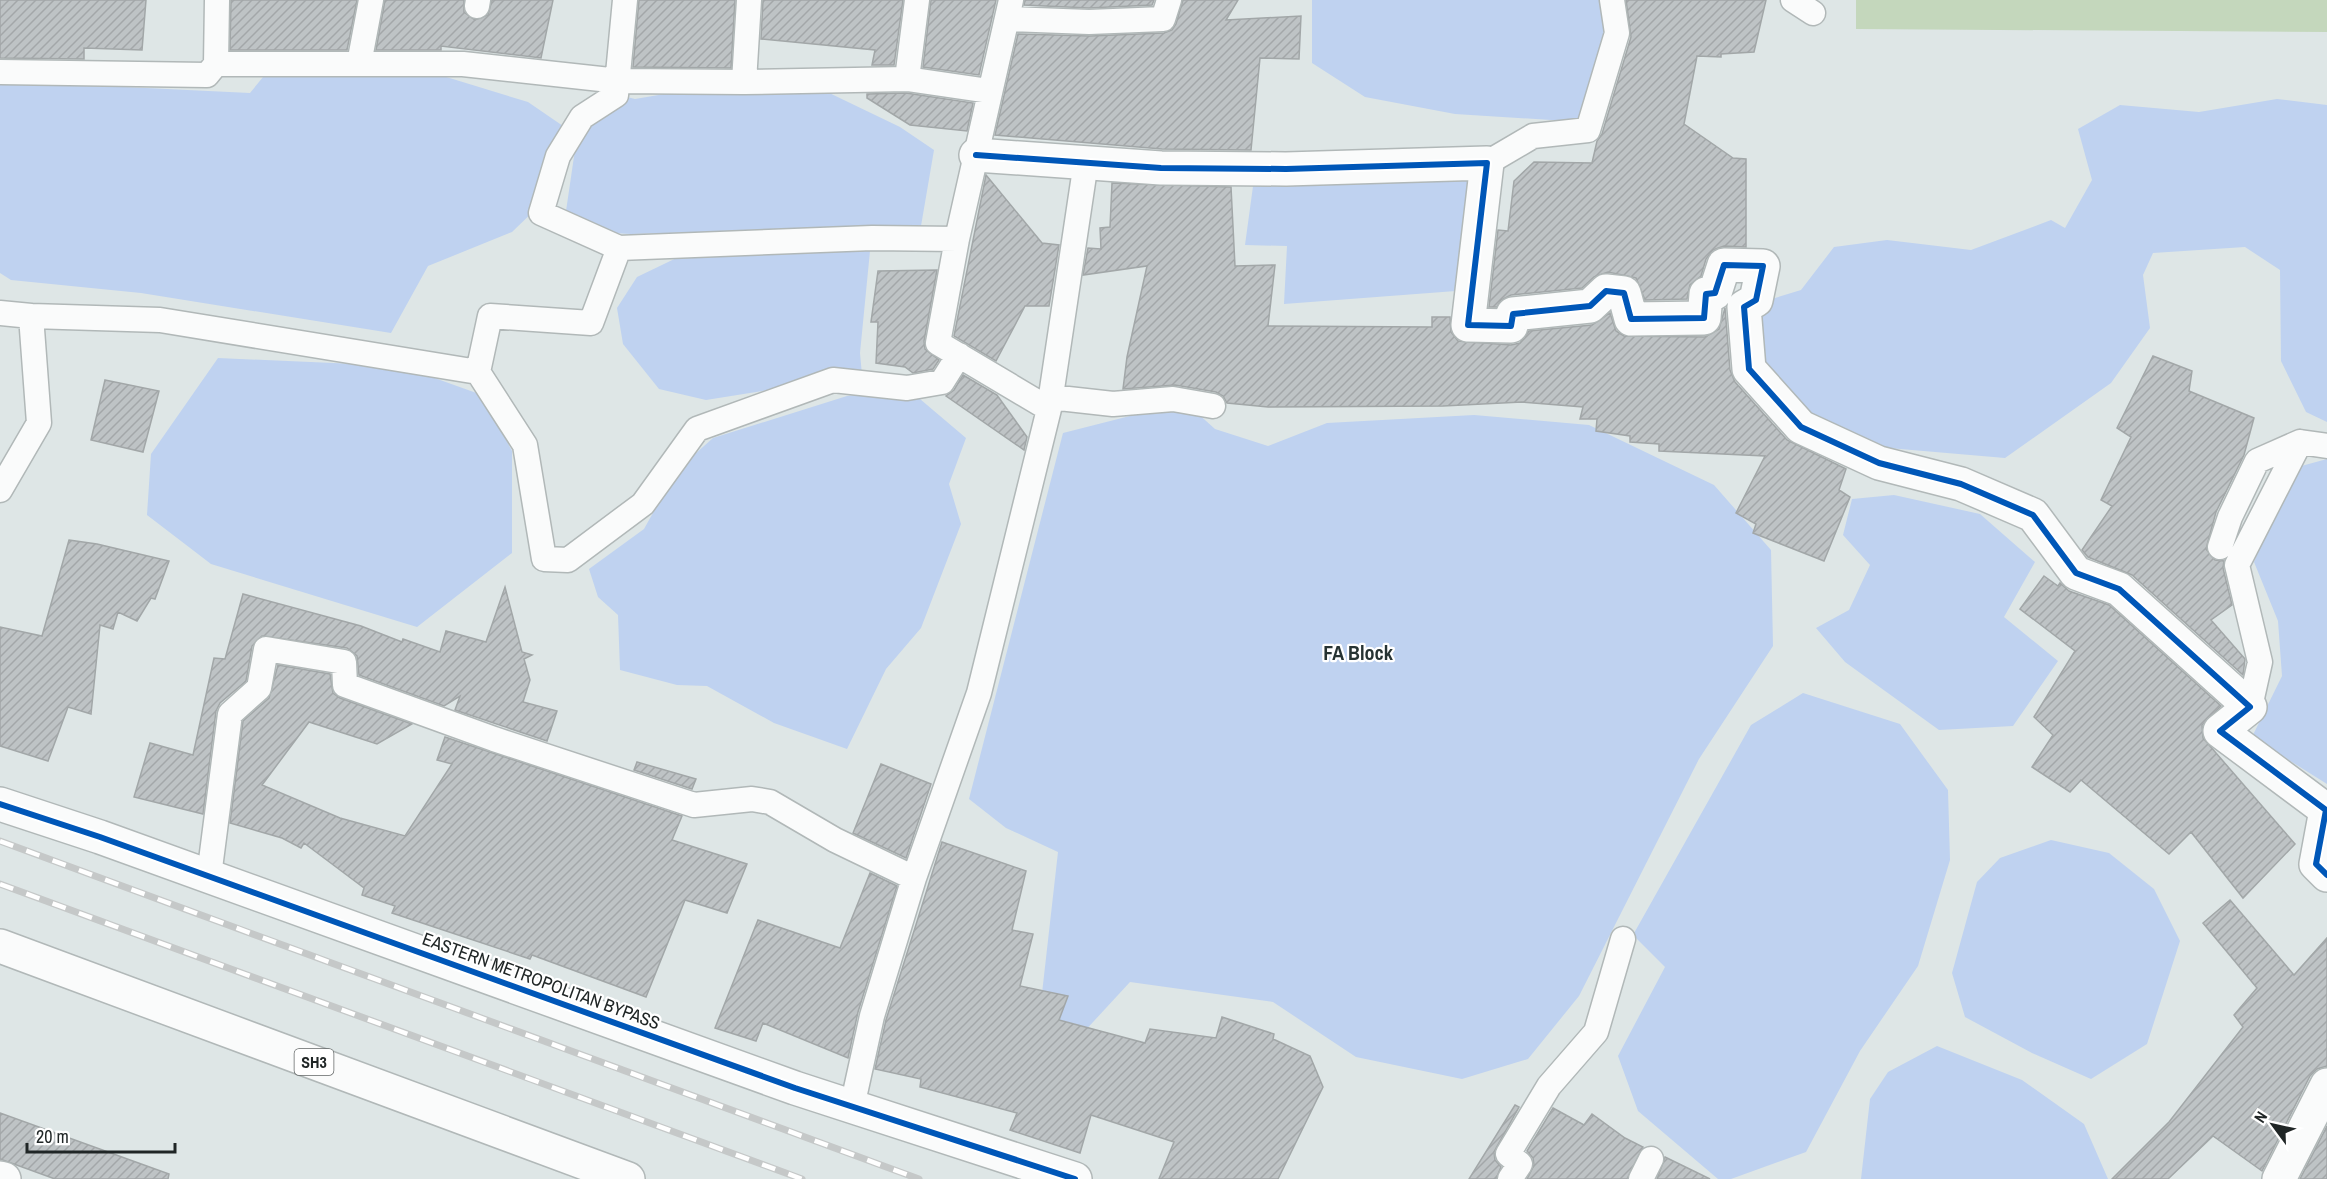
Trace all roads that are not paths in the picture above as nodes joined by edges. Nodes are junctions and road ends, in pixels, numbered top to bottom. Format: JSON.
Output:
{"nodes":[{"id":1,"x":217,"y":0,"type":"edge"},
{"id":2,"x":371,"y":0,"type":"edge"},
{"id":3,"x":625,"y":0,"type":"edge"},
{"id":4,"x":749,"y":0,"type":"edge"},
{"id":5,"x":917,"y":0,"type":"edge"},
{"id":6,"x":1169,"y":0,"type":"edge"},
{"id":7,"x":1612,"y":0,"type":"edge"},
{"id":8,"x":1009,"y":10,"type":"edge"},
{"id":9,"x":216,"y":64,"type":"junction"},
{"id":10,"x":359,"y":64,"type":"junction"},
{"id":11,"x":0,"y":72,"type":"edge"},
{"id":12,"x":907,"y":80,"type":"junction"},
{"id":13,"x":619,"y":81,"type":"junction"},
{"id":14,"x":744,"y":82,"type":"junction"},
{"id":15,"x":989,"y":92,"type":"junction"},
{"id":16,"x":976,"y":155,"type":"junction"},
{"id":17,"x":1086,"y":162,"type":"junction"},
{"id":18,"x":1487,"y":163,"type":"junction"},
{"id":19,"x":957,"y":239,"type":"junction"},
{"id":20,"x":619,"y":248,"type":"junction"},
{"id":21,"x":0,"y":313,"type":"edge"},
{"id":22,"x":31,"y":316,"type":"junction"},
{"id":23,"x":959,"y":356,"type":"junction"},
{"id":24,"x":478,"y":372,"type":"junction"},
{"id":25,"x":1049,"y":403,"type":"junction"},
{"id":26,"x":1213,"y":406,"type":"dead end"},
{"id":27,"x":2300,"y":442,"type":"junction"},
{"id":28,"x":2327,"y":446,"type":"edge"},
{"id":29,"x":0,"y":490,"type":"edge"},
{"id":30,"x":2220,"y":547,"type":"dead end"},
{"id":31,"x":2250,"y":707,"type":"junction"},
{"id":32,"x":0,"y":804,"type":"edge"},
{"id":33,"x":2327,"y":875,"type":"edge"},
{"id":34,"x":209,"y":876,"type":"junction"},
{"id":35,"x":914,"y":878,"type":"junction"},
{"id":36,"x":1623,"y":939,"type":"dead end"},
{"id":37,"x":0,"y":946,"type":"edge"},
{"id":38,"x":2327,"y":1085,"type":"edge"},
{"id":39,"x":852,"y":1107,"type":"junction"},
{"id":40,"x":628,"y":1179,"type":"edge"},
{"id":41,"x":1075,"y":1179,"type":"edge"},
{"id":42,"x":1510,"y":1179,"type":"edge"},
{"id":43,"x":2279,"y":1179,"type":"edge"}],
"edges":[{"from":1,"to":9,"type":"lane"},
{"from":2,"to":10,"type":"lane"},
{"from":3,"to":13,"type":"lane"},
{"from":4,"to":14,"type":"lane"},
{"from":5,"to":12,"type":"lane"},
{"from":6,"to":8,"type":"lane"},
{"from":7,"to":18,"type":"lane"},
{"from":8,"to":15,"type":"lane"},
{"from":9,"to":10,"type":"lane"},
{"from":9,"to":11,"type":"lane"},
{"from":10,"to":13,"type":"lane"},
{"from":12,"to":14,"type":"lane"},
{"from":12,"to":15,"type":"lane"},
{"from":13,"to":14,"type":"lane"},
{"from":13,"to":20,"type":"lane"},
{"from":15,"to":16,"type":"lane"},
{"from":16,"to":17,"type":"street"},
{"from":16,"to":19,"type":"lane"},
{"from":17,"to":18,"type":"street"},
{"from":17,"to":25,"type":"lane"},
{"from":18,"to":31,"type":"street"},
{"from":19,"to":20,"type":"lane"},
{"from":19,"to":23,"type":"lane"},
{"from":20,"to":24,"type":"lane"},
{"from":21,"to":22,"type":"lane"},
{"from":22,"to":24,"type":"lane"},
{"from":22,"to":29,"type":"lane"},
{"from":23,"to":24,"type":"lane"},
{"from":23,"to":25,"type":"lane"},
{"from":25,"to":26,"type":"lane"},
{"from":25,"to":35,"type":"lane"},
{"from":27,"to":28,"type":"lane"},
{"from":27,"to":30,"type":"lane"},
{"from":27,"to":31,"type":"lane"},
{"from":31,"to":33,"type":"street"},
{"from":32,"to":34,"type":"street","name":"EASTERN METROPOLITAN BYPASS"},
{"from":34,"to":35,"type":"lane"},
{"from":34,"to":39,"type":"street","name":"EASTERN METROPOLITAN BYPASS"},
{"from":35,"to":39,"type":"lane"},
{"from":36,"to":42,"type":"lane"},
{"from":37,"to":40,"type":"street","number":"SH3"},
{"from":38,"to":43,"type":"street"},
{"from":39,"to":41,"type":"street","name":"EASTERN METROPOLITAN BYPASS"}]}
